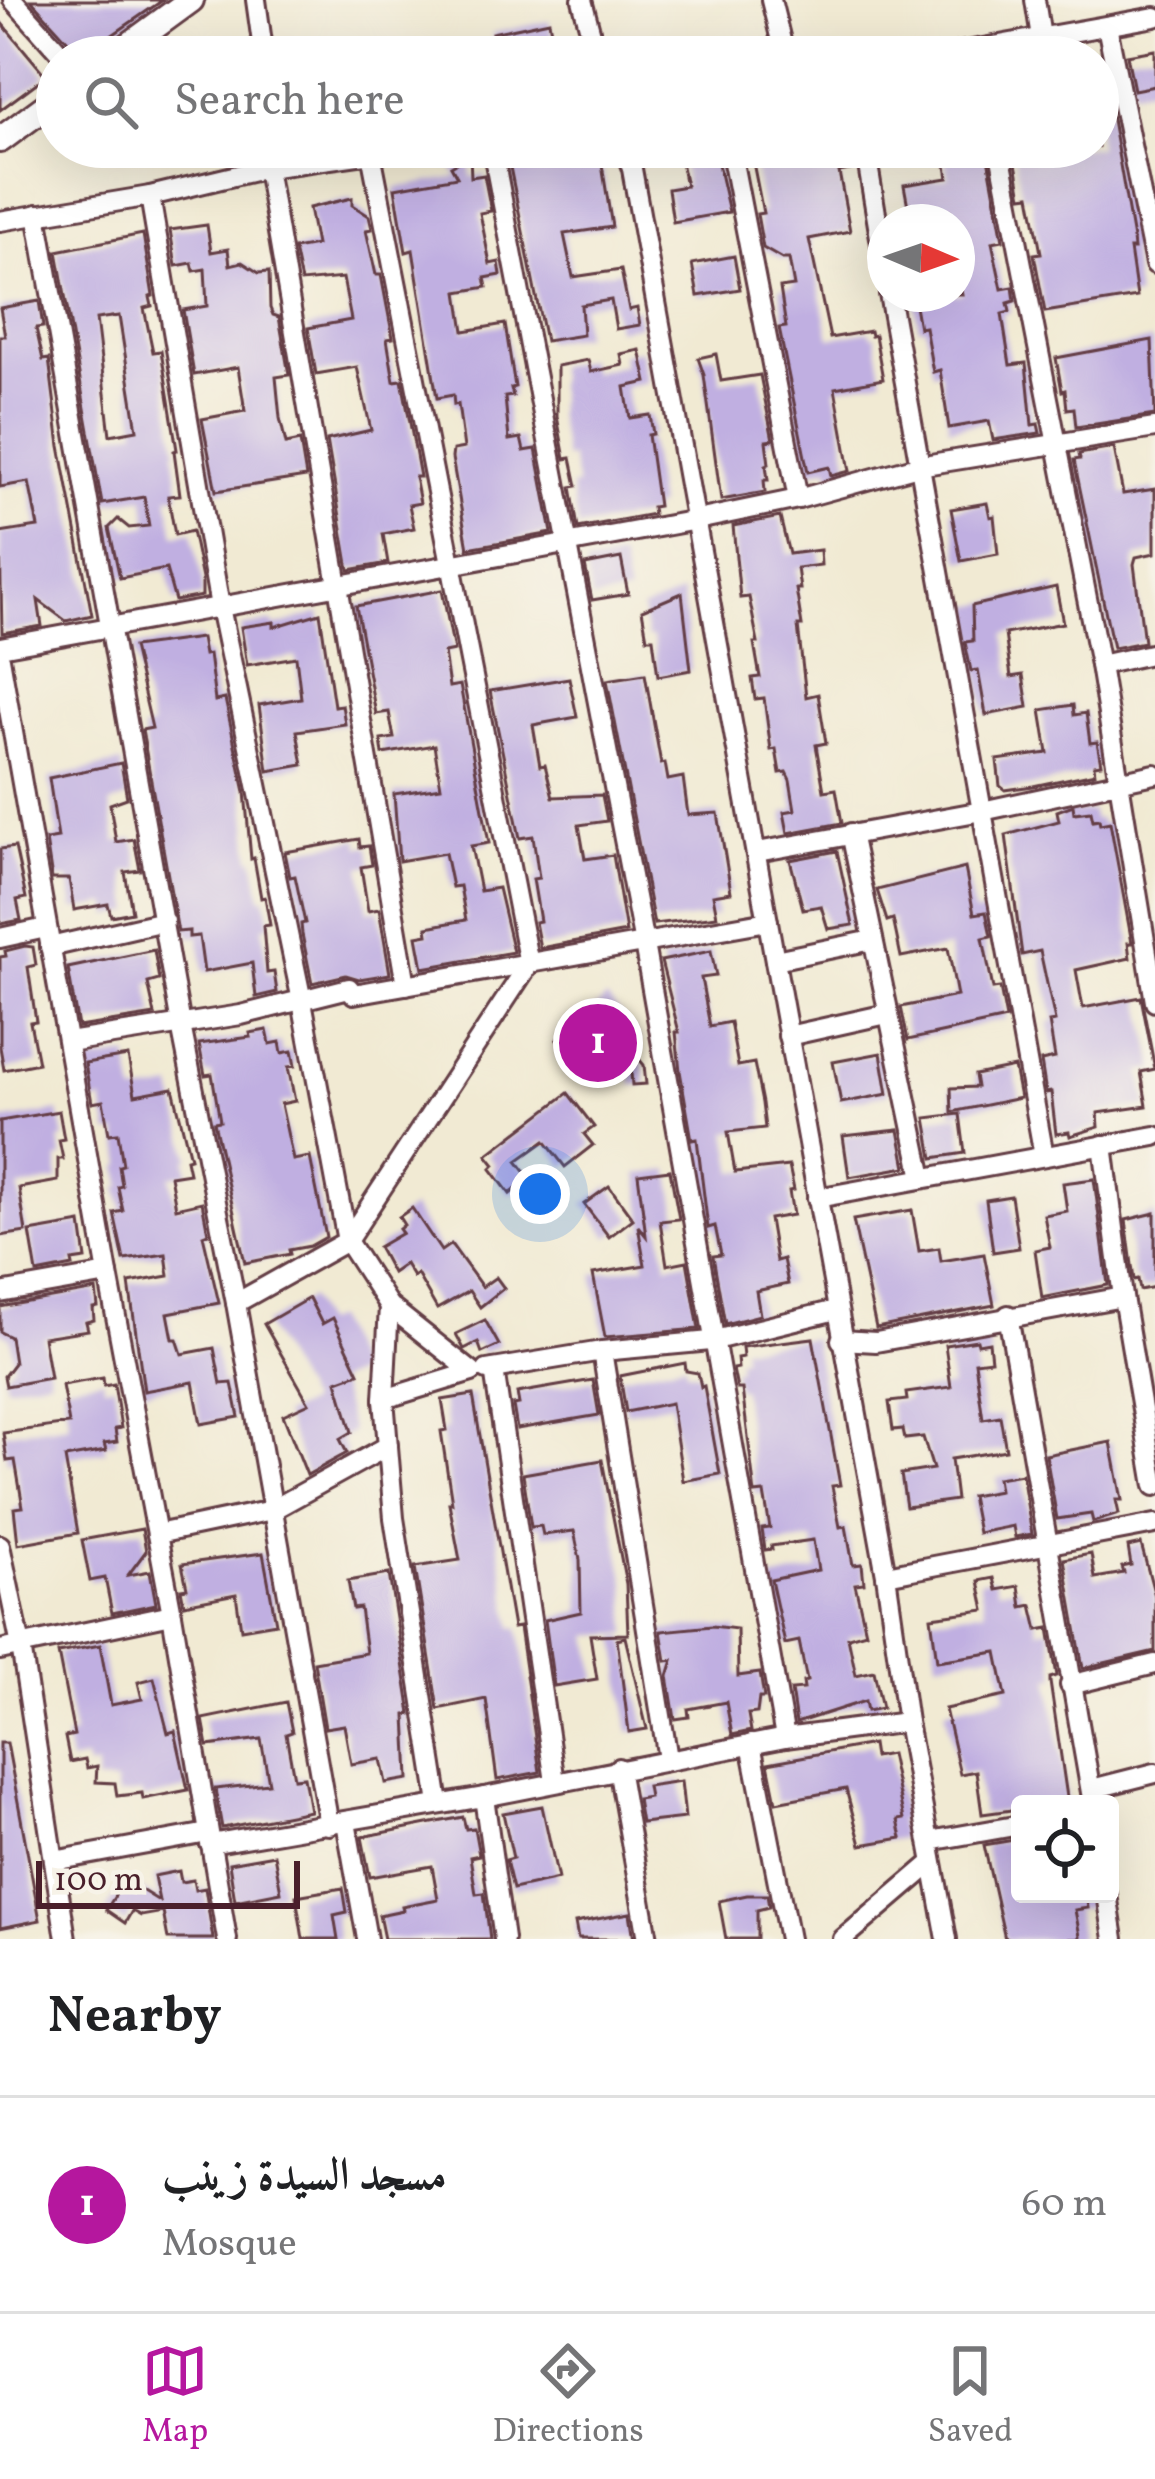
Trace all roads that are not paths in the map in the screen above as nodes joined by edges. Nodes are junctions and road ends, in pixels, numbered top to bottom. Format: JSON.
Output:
{"nodes":[{"id":1,"x":13,"y":0,"type":"edge"},
{"id":2,"x":256,"y":0,"type":"edge"},
{"id":3,"x":582,"y":0,"type":"edge"},
{"id":4,"x":771,"y":0,"type":"edge"},
{"id":5,"x":1035,"y":0,"type":"edge"},
{"id":6,"x":187,"y":1,"type":"edge"},
{"id":7,"x":1155,"y":16,"type":"edge"},
{"id":8,"x":1107,"y":26,"type":"junction"},
{"id":9,"x":45,"y":36,"type":"edge"},
{"id":10,"x":140,"y":36,"type":"edge"},
{"id":11,"x":261,"y":36,"type":"edge"},
{"id":12,"x":591,"y":36,"type":"edge"},
{"id":13,"x":780,"y":36,"type":"edge"},
{"id":14,"x":1041,"y":36,"type":"edge"},
{"id":15,"x":1047,"y":36,"type":"edge"},
{"id":16,"x":1109,"y":36,"type":"edge"},
{"id":17,"x":1119,"y":86,"type":"edge"},
{"id":18,"x":36,"y":113,"type":"edge"},
{"id":19,"x":0,"y":140,"type":"edge"},
{"id":20,"x":247,"y":168,"type":"edge"},
{"id":21,"x":276,"y":168,"type":"edge"},
{"id":22,"x":374,"y":168,"type":"edge"},
{"id":23,"x":497,"y":168,"type":"edge"},
{"id":24,"x":632,"y":168,"type":"edge"},
{"id":25,"x":734,"y":168,"type":"edge"},
{"id":26,"x":868,"y":168,"type":"edge"},
{"id":27,"x":1003,"y":168,"type":"edge"},
{"id":28,"x":149,"y":196,"type":"junction"},
{"id":29,"x":874,"y":204,"type":"edge"},
{"id":30,"x":37,"y":214,"type":"junction"},
{"id":31,"x":0,"y":221,"type":"edge"},
{"id":32,"x":1155,"y":264,"type":"edge"},
{"id":33,"x":892,"y":312,"type":"edge"},
{"id":34,"x":1155,"y":428,"type":"edge"},
{"id":35,"x":1055,"y":445,"type":"junction"},
{"id":36,"x":918,"y":466,"type":"junction"},
{"id":37,"x":798,"y":499,"type":"junction"},
{"id":38,"x":698,"y":520,"type":"junction"},
{"id":39,"x":567,"y":544,"type":"junction"},
{"id":40,"x":452,"y":565,"type":"junction"},
{"id":41,"x":340,"y":585,"type":"junction"},
{"id":42,"x":220,"y":607,"type":"junction"},
{"id":43,"x":112,"y":628,"type":"junction"},
{"id":44,"x":0,"y":647,"type":"edge"},
{"id":45,"x":1155,"y":653,"type":"edge"},
{"id":46,"x":0,"y":658,"type":"edge"},
{"id":47,"x":1100,"y":665,"type":"junction"},
{"id":48,"x":1155,"y":774,"type":"edge"},
{"id":49,"x":1120,"y":780,"type":"junction"},
{"id":50,"x":982,"y":811,"type":"junction"},
{"id":51,"x":851,"y":833,"type":"junction"},
{"id":52,"x":757,"y":852,"type":"junction"},
{"id":53,"x":164,"y":921,"type":"junction"},
{"id":54,"x":769,"y":921,"type":"junction"},
{"id":55,"x":0,"y":938,"type":"edge"},
{"id":56,"x":48,"y":938,"type":"junction"},
{"id":57,"x":873,"y":940,"type":"junction"},
{"id":58,"x":644,"y":944,"type":"junction"},
{"id":59,"x":775,"y":960,"type":"junction"},
{"id":60,"x":529,"y":964,"type":"junction"},
{"id":61,"x":406,"y":985,"type":"junction"},
{"id":62,"x":302,"y":1000,"type":"junction"},
{"id":63,"x":1155,"y":1002,"type":"edge"},
{"id":64,"x":887,"y":1014,"type":"junction"},
{"id":65,"x":181,"y":1025,"type":"junction"},
{"id":66,"x":788,"y":1036,"type":"junction"},
{"id":67,"x":68,"y":1042,"type":"junction"},
{"id":68,"x":1155,"y":1136,"type":"edge"},
{"id":69,"x":1103,"y":1145,"type":"junction"},
{"id":70,"x":1044,"y":1156,"type":"junction"},
{"id":71,"x":923,"y":1178,"type":"junction"},
{"id":72,"x":817,"y":1198,"type":"junction"},
{"id":73,"x":347,"y":1241,"type":"junction"},
{"id":74,"x":108,"y":1274,"type":"junction"},
{"id":75,"x":0,"y":1293,"type":"edge"},
{"id":76,"x":1123,"y":1297,"type":"junction"},
{"id":77,"x":236,"y":1303,"type":"junction"},
{"id":78,"x":389,"y":1306,"type":"junction"},
{"id":79,"x":836,"y":1310,"type":"junction"},
{"id":80,"x":1007,"y":1316,"type":"junction"},
{"id":81,"x":841,"y":1340,"type":"junction"},
{"id":82,"x":711,"y":1341,"type":"junction"},
{"id":83,"x":602,"y":1351,"type":"junction"},
{"id":84,"x":494,"y":1369,"type":"junction"},
{"id":85,"x":472,"y":1372,"type":"junction"},
{"id":86,"x":384,"y":1399,"type":"junction"},
{"id":87,"x":1151,"y":1427,"type":"edge"},
{"id":88,"x":388,"y":1446,"type":"junction"},
{"id":89,"x":1155,"y":1486,"type":"edge"},
{"id":90,"x":272,"y":1510,"type":"junction"},
{"id":91,"x":1155,"y":1524,"type":"edge"},
{"id":92,"x":157,"y":1534,"type":"junction"},
{"id":93,"x":1047,"y":1542,"type":"junction"},
{"id":94,"x":0,"y":1545,"type":"edge"},
{"id":95,"x":886,"y":1575,"type":"junction"},
{"id":96,"x":172,"y":1614,"type":"junction"},
{"id":97,"x":21,"y":1646,"type":"junction"},
{"id":98,"x":0,"y":1650,"type":"edge"},
{"id":99,"x":1155,"y":1664,"type":"edge"},
{"id":100,"x":1070,"y":1685,"type":"junction"},
{"id":101,"x":907,"y":1722,"type":"junction"},
{"id":102,"x":785,"y":1738,"type":"junction"},
{"id":103,"x":751,"y":1744,"type":"junction"},
{"id":104,"x":668,"y":1760,"type":"junction"},
{"id":105,"x":618,"y":1768,"type":"junction"},
{"id":106,"x":1155,"y":1773,"type":"edge"},
{"id":107,"x":555,"y":1782,"type":"junction"},
{"id":108,"x":1093,"y":1795,"type":"edge"},
{"id":109,"x":1096,"y":1795,"type":"edge"},
{"id":110,"x":484,"y":1798,"type":"junction"},
{"id":111,"x":439,"y":1804,"type":"junction"},
{"id":112,"x":338,"y":1823,"type":"junction"},
{"id":113,"x":1011,"y":1827,"type":"edge"},
{"id":114,"x":209,"y":1839,"type":"junction"},
{"id":115,"x":930,"y":1841,"type":"junction"},
{"id":116,"x":54,"y":1861,"type":"junction"},
{"id":117,"x":932,"y":1863,"type":"junction"},
{"id":118,"x":1108,"y":1903,"type":"edge"},
{"id":119,"x":66,"y":1939,"type":"edge"},
{"id":120,"x":227,"y":1939,"type":"edge"},
{"id":121,"x":367,"y":1939,"type":"edge"},
{"id":122,"x":504,"y":1939,"type":"edge"},
{"id":123,"x":648,"y":1939,"type":"edge"},
{"id":124,"x":789,"y":1939,"type":"edge"},
{"id":125,"x":843,"y":1939,"type":"edge"},
{"id":126,"x":946,"y":1939,"type":"edge"},
{"id":127,"x":1114,"y":1939,"type":"edge"}],
"edges":[{"from":1,"to":9,"type":"street"},
{"from":2,"to":11,"type":"street"},
{"from":3,"to":12,"type":"street"},
{"from":4,"to":13,"type":"street"},
{"from":5,"to":14,"type":"street"},
{"from":6,"to":10,"type":"street"},
{"from":7,"to":8,"type":"street"},
{"from":8,"to":15,"type":"street"},
{"from":8,"to":16,"type":"street"},
{"from":17,"to":32,"type":"street"},
{"from":18,"to":19,"type":"street"},
{"from":20,"to":28,"type":"street"},
{"from":21,"to":41,"type":"street"},
{"from":22,"to":40,"type":"street"},
{"from":23,"to":39,"type":"street"},
{"from":24,"to":38,"type":"street"},
{"from":25,"to":37,"type":"street"},
{"from":26,"to":29,"type":"street"},
{"from":27,"to":35,"type":"street"},
{"from":28,"to":30,"type":"street"},
{"from":28,"to":42,"type":"street"},
{"from":30,"to":31,"type":"street"},
{"from":30,"to":43,"type":"street"},
{"from":33,"to":36,"type":"street"},
{"from":34,"to":35,"type":"street"},
{"from":35,"to":36,"type":"street"},
{"from":35,"to":47,"type":"street"},
{"from":36,"to":37,"type":"street"},
{"from":36,"to":50,"type":"street"},
{"from":37,"to":38,"type":"street"},
{"from":38,"to":39,"type":"street"},
{"from":38,"to":52,"type":"street"},
{"from":39,"to":40,"type":"street"},
{"from":39,"to":58,"type":"street"},
{"from":40,"to":41,"type":"street"},
{"from":40,"to":60,"type":"street"},
{"from":41,"to":42,"type":"street"},
{"from":41,"to":61,"type":"street"},
{"from":42,"to":43,"type":"street"},
{"from":42,"to":62,"type":"street"},
{"from":43,"to":44,"type":"street"},
{"from":43,"to":53,"type":"street"},
{"from":45,"to":47,"type":"street"},
{"from":46,"to":56,"type":"street"},
{"from":47,"to":49,"type":"street"},
{"from":48,"to":49,"type":"street"},
{"from":49,"to":50,"type":"street"},
{"from":49,"to":63,"type":"street"},
{"from":50,"to":51,"type":"street"},
{"from":50,"to":70,"type":"street"},
{"from":51,"to":52,"type":"street"},
{"from":51,"to":57,"type":"street"},
{"from":52,"to":54,"type":"street"},
{"from":53,"to":56,"type":"street"},
{"from":53,"to":65,"type":"street"},
{"from":54,"to":58,"type":"street"},
{"from":54,"to":59,"type":"street"},
{"from":55,"to":56,"type":"street"},
{"from":56,"to":67,"type":"street"},
{"from":57,"to":59,"type":"street"},
{"from":57,"to":64,"type":"street"},
{"from":58,"to":60,"type":"street"},
{"from":58,"to":82,"type":"street"},
{"from":59,"to":66,"type":"street"},
{"from":60,"to":61,"type":"street"},
{"from":60,"to":73,"type":"street"},
{"from":61,"to":62,"type":"street"},
{"from":62,"to":65,"type":"street"},
{"from":62,"to":73,"type":"street"},
{"from":64,"to":66,"type":"street"},
{"from":64,"to":71,"type":"street"},
{"from":65,"to":67,"type":"street"},
{"from":65,"to":77,"type":"street"},
{"from":66,"to":72,"type":"street"},
{"from":67,"to":74,"type":"street"},
{"from":68,"to":69,"type":"street"},
{"from":69,"to":70,"type":"street"},
{"from":69,"to":76,"type":"street"},
{"from":70,"to":71,"type":"street"},
{"from":71,"to":72,"type":"street"},
{"from":72,"to":79,"type":"street"},
{"from":73,"to":77,"type":"street"},
{"from":73,"to":78,"type":"street"},
{"from":74,"to":75,"type":"street"},
{"from":74,"to":92,"type":"street"},
{"from":76,"to":80,"type":"street"},
{"from":76,"to":87,"type":"street"},
{"from":77,"to":90,"type":"street"},
{"from":78,"to":85,"type":"street"},
{"from":78,"to":86,"type":"street"},
{"from":79,"to":81,"type":"street"},
{"from":79,"to":82,"type":"street"},
{"from":80,"to":81,"type":"street"},
{"from":80,"to":93,"type":"street"},
{"from":81,"to":95,"type":"street"},
{"from":82,"to":83,"type":"street"},
{"from":82,"to":102,"type":"street"},
{"from":83,"to":84,"type":"street"},
{"from":83,"to":104,"type":"street"},
{"from":84,"to":85,"type":"street"},
{"from":84,"to":107,"type":"street"},
{"from":85,"to":86,"type":"street"},
{"from":86,"to":88,"type":"street"},
{"from":87,"to":89,"type":"street"},
{"from":88,"to":90,"type":"street"},
{"from":88,"to":111,"type":"street"},
{"from":90,"to":92,"type":"street"},
{"from":90,"to":112,"type":"street"},
{"from":91,"to":93,"type":"street"},
{"from":92,"to":96,"type":"street"},
{"from":93,"to":95,"type":"street"},
{"from":93,"to":100,"type":"street"},
{"from":94,"to":97,"type":"street"},
{"from":95,"to":101,"type":"street"},
{"from":96,"to":97,"type":"street"},
{"from":96,"to":114,"type":"street"},
{"from":97,"to":98,"type":"street"},
{"from":97,"to":116,"type":"street"},
{"from":99,"to":100,"type":"street"},
{"from":100,"to":108,"type":"street"},
{"from":101,"to":102,"type":"street"},
{"from":101,"to":115,"type":"street"},
{"from":102,"to":103,"type":"street"},
{"from":103,"to":104,"type":"street"},
{"from":103,"to":124,"type":"street"},
{"from":104,"to":105,"type":"street"},
{"from":105,"to":107,"type":"street"},
{"from":105,"to":123,"type":"street"},
{"from":106,"to":109,"type":"street"},
{"from":107,"to":110,"type":"street"},
{"from":110,"to":111,"type":"street"},
{"from":110,"to":122,"type":"street"},
{"from":111,"to":112,"type":"street"},
{"from":112,"to":114,"type":"street"},
{"from":112,"to":121,"type":"street"},
{"from":113,"to":115,"type":"street"},
{"from":114,"to":116,"type":"street"},
{"from":114,"to":120,"type":"street"},
{"from":115,"to":117,"type":"street"},
{"from":116,"to":119,"type":"street"},
{"from":117,"to":125,"type":"street"},
{"from":117,"to":126,"type":"street"},
{"from":118,"to":127,"type":"street"}]}
